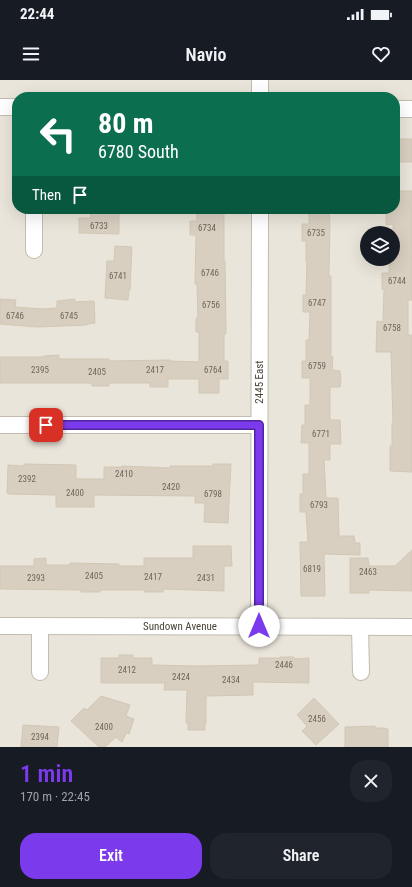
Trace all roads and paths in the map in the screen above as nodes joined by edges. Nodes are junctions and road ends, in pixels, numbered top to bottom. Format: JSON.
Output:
{"nodes":[{"id":1,"x":260,"y":80,"type":"edge"},
{"id":2,"x":260,"y":92,"type":"edge"},
{"id":3,"x":0,"y":107,"type":"edge"},
{"id":4,"x":12,"y":107,"type":"edge"},
{"id":5,"x":400,"y":109,"type":"edge"},
{"id":6,"x":412,"y":109,"type":"edge"},
{"id":7,"x":34,"y":214,"type":"edge"},
{"id":8,"x":260,"y":214,"type":"edge"},
{"id":9,"x":34,"y":250,"type":"dead end"},
{"id":10,"x":0,"y":425,"type":"edge"},
{"id":11,"x":259,"y":425,"type":"junction"},
{"id":12,"x":0,"y":626,"type":"edge"},
{"id":13,"x":40,"y":626,"type":"junction"},
{"id":14,"x":259,"y":626,"type":"junction"},
{"id":15,"x":360,"y":627,"type":"junction"},
{"id":16,"x":412,"y":627,"type":"edge"},
{"id":17,"x":40,"y":672,"type":"dead end"},
{"id":18,"x":361,"y":672,"type":"dead end"}],
"edges":[{"from":1,"to":2,"type":"street"},
{"from":3,"to":4,"type":"street"},
{"from":5,"to":6,"type":"street"},
{"from":7,"to":9,"type":"street"},
{"from":8,"to":11,"type":"street","name":"2445 East"},
{"from":10,"to":11,"type":"street"},
{"from":11,"to":14,"type":"street","name":"2445 East"},
{"from":12,"to":13,"type":"street","name":"Sundown Avenue"},
{"from":13,"to":14,"type":"street","name":"Sundown Avenue"},
{"from":13,"to":17,"type":"street"},
{"from":14,"to":15,"type":"street","name":"Sundown Avenue"},
{"from":15,"to":16,"type":"street","name":"Sundown Avenue"},
{"from":15,"to":18,"type":"street"}]}
